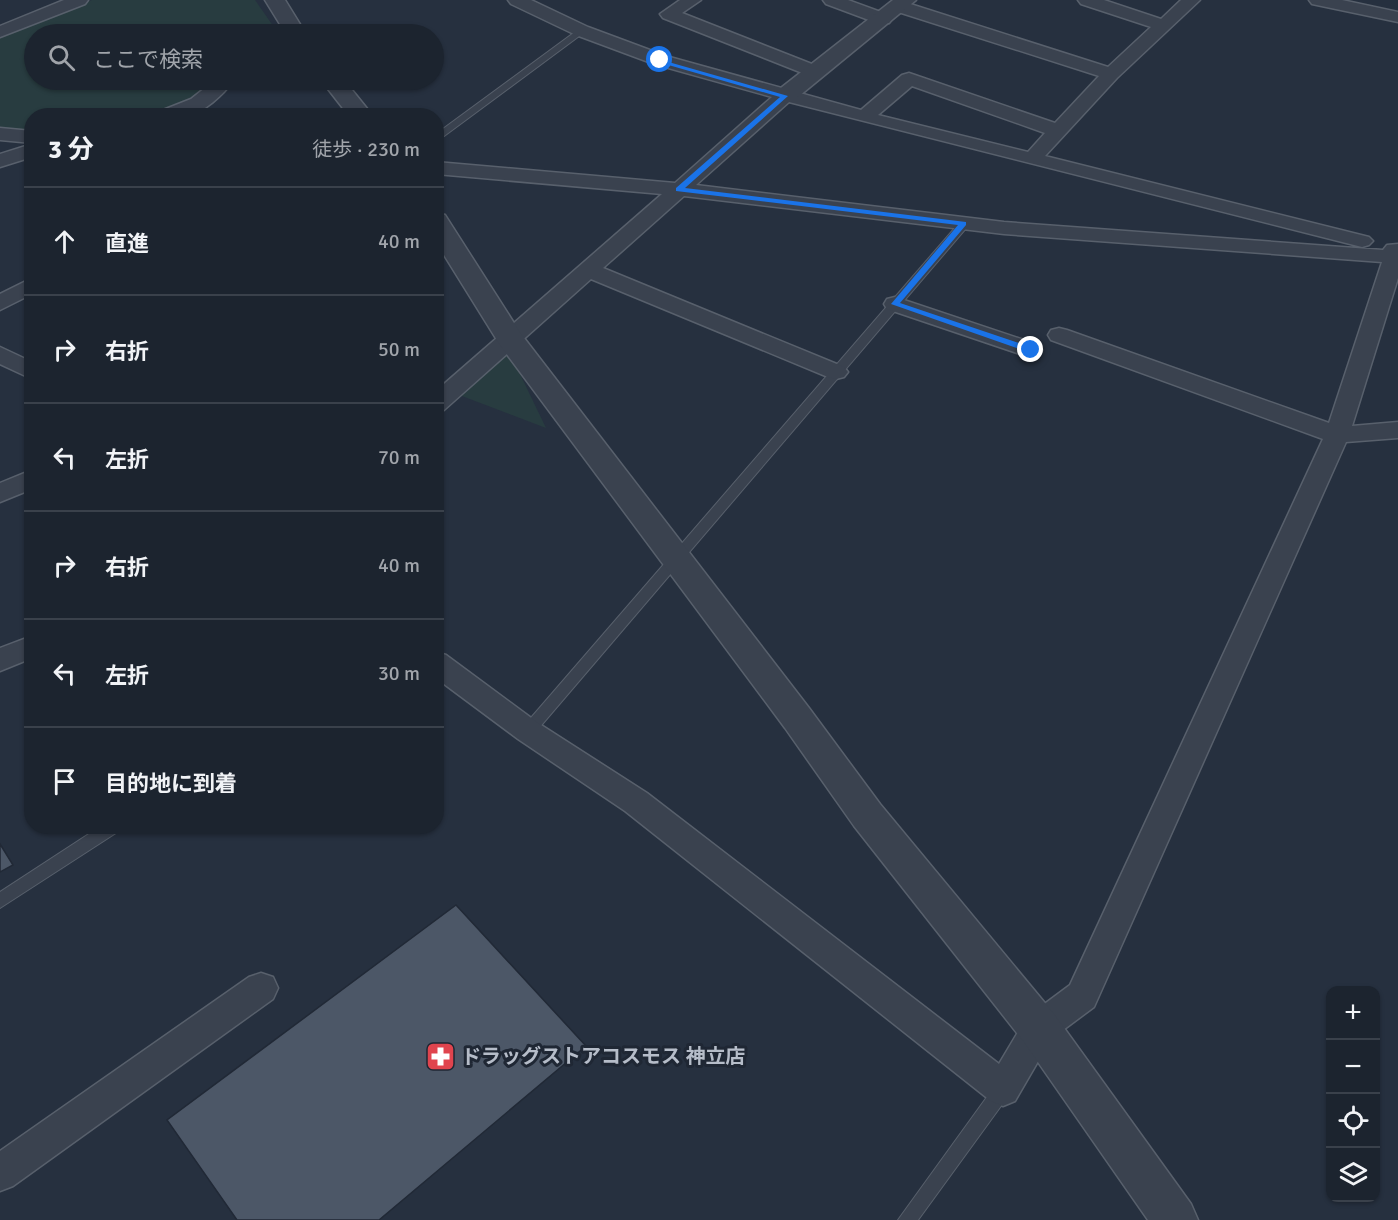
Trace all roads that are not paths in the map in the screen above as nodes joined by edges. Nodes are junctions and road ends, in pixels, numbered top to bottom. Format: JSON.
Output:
{"nodes":[{"id":1,"x":79,"y":0,"type":"edge"},
{"id":2,"x":275,"y":0,"type":"edge"},
{"id":3,"x":517,"y":0,"type":"edge"},
{"id":4,"x":692,"y":0,"type":"edge"},
{"id":5,"x":832,"y":0,"type":"edge"},
{"id":6,"x":1087,"y":0,"type":"edge"},
{"id":7,"x":1191,"y":0,"type":"edge"},
{"id":8,"x":1318,"y":0,"type":"edge"},
{"id":9,"x":896,"y":8,"type":"edge"},
{"id":10,"x":1398,"y":17,"type":"edge"},
{"id":11,"x":290,"y":24,"type":"edge"},
{"id":12,"x":1162,"y":25,"type":"junction"},
{"id":13,"x":582,"y":31,"type":"junction"},
{"id":14,"x":0,"y":32,"type":"edge"},
{"id":15,"x":816,"y":72,"type":"junction"},
{"id":16,"x":1111,"y":74,"type":"junction"},
{"id":17,"x":215,"y":90,"type":"edge"},
{"id":18,"x":340,"y":90,"type":"edge"},
{"id":19,"x":785,"y":96,"type":"junction"},
{"id":20,"x":191,"y":108,"type":"edge"},
{"id":21,"x":355,"y":108,"type":"edge"},
{"id":22,"x":864,"y":117,"type":"junction"},
{"id":23,"x":1058,"y":131,"type":"junction"},
{"id":24,"x":444,"y":133,"type":"edge"},
{"id":25,"x":0,"y":134,"type":"edge"},
{"id":26,"x":24,"y":136,"type":"edge"},
{"id":27,"x":24,"y":152,"type":"edge"},
{"id":28,"x":1032,"y":159,"type":"junction"},
{"id":29,"x":0,"y":160,"type":"edge"},
{"id":30,"x":444,"y":169,"type":"edge"},
{"id":31,"x":679,"y":189,"type":"junction"},
{"id":32,"x":964,"y":224,"type":"junction"},
{"id":33,"x":444,"y":237,"type":"edge"},
{"id":34,"x":1395,"y":251,"type":"edge"},
{"id":35,"x":588,"y":270,"type":"junction"},
{"id":36,"x":24,"y":289,"type":"edge"},
{"id":37,"x":0,"y":303,"type":"edge"},
{"id":38,"x":895,"y":304,"type":"junction"},
{"id":39,"x":1059,"y":335,"type":"dead end"},
{"id":40,"x":510,"y":339,"type":"junction"},
{"id":41,"x":1031,"y":350,"type":"dead end"},
{"id":42,"x":0,"y":354,"type":"edge"},
{"id":43,"x":24,"y":368,"type":"edge"},
{"id":44,"x":836,"y":372,"type":"junction"},
{"id":45,"x":444,"y":397,"type":"edge"},
{"id":46,"x":1398,"y":430,"type":"edge"},
{"id":47,"x":1337,"y":435,"type":"junction"},
{"id":48,"x":24,"y":482,"type":"edge"},
{"id":49,"x":0,"y":493,"type":"edge"},
{"id":50,"x":676,"y":558,"type":"junction"},
{"id":51,"x":24,"y":650,"type":"edge"},
{"id":52,"x":0,"y":660,"type":"edge"},
{"id":53,"x":444,"y":669,"type":"edge"},
{"id":54,"x":528,"y":731,"type":"junction"},
{"id":55,"x":102,"y":834,"type":"edge"},
{"id":56,"x":0,"y":901,"type":"edge"},
{"id":57,"x":261,"y":988,"type":"dead end"},
{"id":58,"x":1039,"y":1028,"type":"junction"},
{"id":59,"x":1003,"y":1089,"type":"junction"},
{"id":60,"x":0,"y":1173,"type":"edge"},
{"id":61,"x":907,"y":1220,"type":"edge"},
{"id":62,"x":1175,"y":1220,"type":"edge"}],
"edges":[{"from":1,"to":14,"type":"street"},
{"from":2,"to":11,"type":"street"},
{"from":3,"to":13,"type":"street"},
{"from":4,"to":15,"type":"street"},
{"from":5,"to":9,"type":"street"},
{"from":6,"to":12,"type":"street"},
{"from":7,"to":12,"type":"street"},
{"from":8,"to":10,"type":"street"},
{"from":9,"to":15,"type":"street"},
{"from":9,"to":16,"type":"street"},
{"from":12,"to":16,"type":"street"},
{"from":13,"to":19,"type":"street"},
{"from":13,"to":24,"type":"lane"},
{"from":15,"to":19,"type":"street"},
{"from":16,"to":23,"type":"street"},
{"from":17,"to":20,"type":"street"},
{"from":18,"to":21,"type":"street"},
{"from":19,"to":22,"type":"street"},
{"from":19,"to":31,"type":"street"},
{"from":22,"to":23,"type":"street"},
{"from":22,"to":28,"type":"street"},
{"from":23,"to":28,"type":"street"},
{"from":25,"to":26,"type":"street"},
{"from":27,"to":29,"type":"street"},
{"from":28,"to":34,"type":"street"},
{"from":30,"to":31,"type":"street"},
{"from":31,"to":32,"type":"street"},
{"from":31,"to":35,"type":"street"},
{"from":32,"to":34,"type":"street"},
{"from":32,"to":38,"type":"lane"},
{"from":33,"to":40,"type":"street"},
{"from":34,"to":47,"type":"street"},
{"from":35,"to":40,"type":"street"},
{"from":35,"to":44,"type":"street"},
{"from":36,"to":37,"type":"street"},
{"from":38,"to":41,"type":"street"},
{"from":38,"to":44,"type":"lane"},
{"from":39,"to":47,"type":"street"},
{"from":40,"to":45,"type":"street"},
{"from":40,"to":50,"type":"street"},
{"from":42,"to":43,"type":"street"},
{"from":44,"to":50,"type":"lane"},
{"from":46,"to":47,"type":"street"},
{"from":47,"to":58,"type":"street"},
{"from":48,"to":49,"type":"street"},
{"from":50,"to":54,"type":"lane"},
{"from":50,"to":58,"type":"street"},
{"from":51,"to":52,"type":"street"},
{"from":53,"to":54,"type":"street"},
{"from":54,"to":59,"type":"street"},
{"from":55,"to":56,"type":"lane"},
{"from":57,"to":60,"type":"street"},
{"from":58,"to":59,"type":"street"},
{"from":58,"to":62,"type":"street"},
{"from":59,"to":61,"type":"lane"}]}
